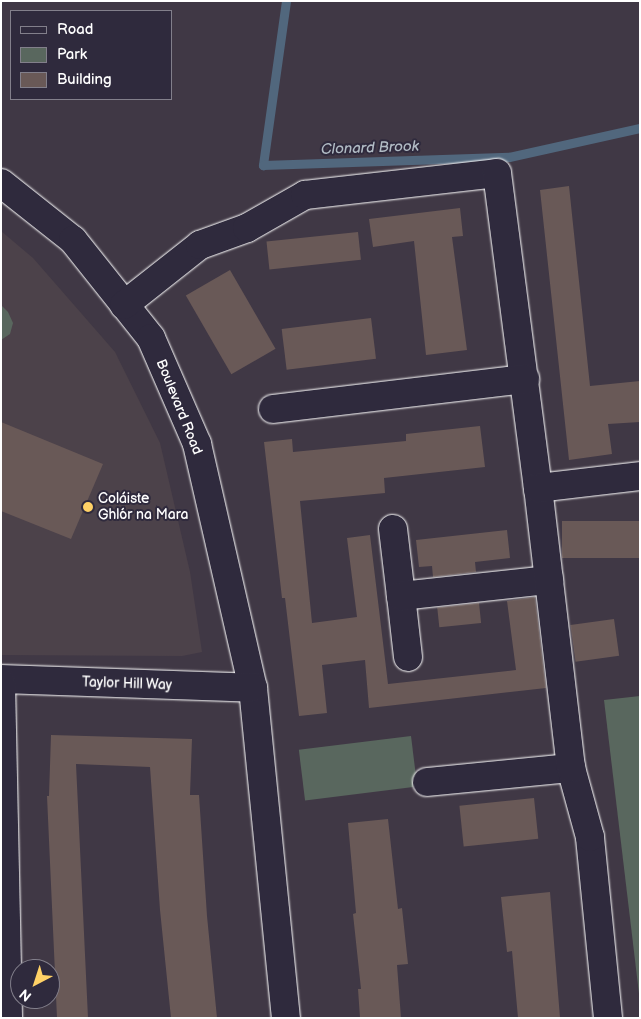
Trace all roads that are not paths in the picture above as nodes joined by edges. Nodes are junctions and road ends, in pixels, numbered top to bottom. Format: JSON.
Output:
{"nodes":[{"id":1,"x":1,"y":184,"type":"edge"},
{"id":2,"x":124,"y":304,"type":"junction"},
{"id":3,"x":524,"y":379,"type":"junction"},
{"id":4,"x":273,"y":408,"type":"dead end"},
{"id":5,"x":640,"y":476,"type":"edge"},
{"id":6,"x":538,"y":488,"type":"junction"},
{"id":7,"x":393,"y":529,"type":"dead end"},
{"id":8,"x":548,"y":580,"type":"junction"},
{"id":9,"x":401,"y":596,"type":"junction"},
{"id":10,"x":408,"y":657,"type":"dead end"},
{"id":11,"x":1,"y":681,"type":"edge"},
{"id":12,"x":253,"y":688,"type":"junction"},
{"id":13,"x":571,"y":768,"type":"junction"},
{"id":14,"x":426,"y":782,"type":"dead end"},
{"id":15,"x":8,"y":1018,"type":"edge"},
{"id":16,"x":286,"y":1018,"type":"edge"},
{"id":17,"x":608,"y":1018,"type":"edge"}],
"edges":[{"from":1,"to":2,"type":"street","name":"Boulevard Road"},
{"from":2,"to":3,"type":"street"},
{"from":2,"to":12,"type":"street","name":"Boulevard Road"},
{"from":3,"to":4,"type":"street"},
{"from":3,"to":6,"type":"street"},
{"from":5,"to":6,"type":"street"},
{"from":6,"to":8,"type":"street"},
{"from":7,"to":9,"type":"street"},
{"from":8,"to":9,"type":"street"},
{"from":8,"to":13,"type":"street"},
{"from":9,"to":10,"type":"street"},
{"from":11,"to":12,"type":"street","name":"Taylor Hill Way"},
{"from":11,"to":15,"type":"street"},
{"from":12,"to":16,"type":"street","name":"Boulevard Road"},
{"from":13,"to":14,"type":"street"},
{"from":13,"to":17,"type":"street"}]}
